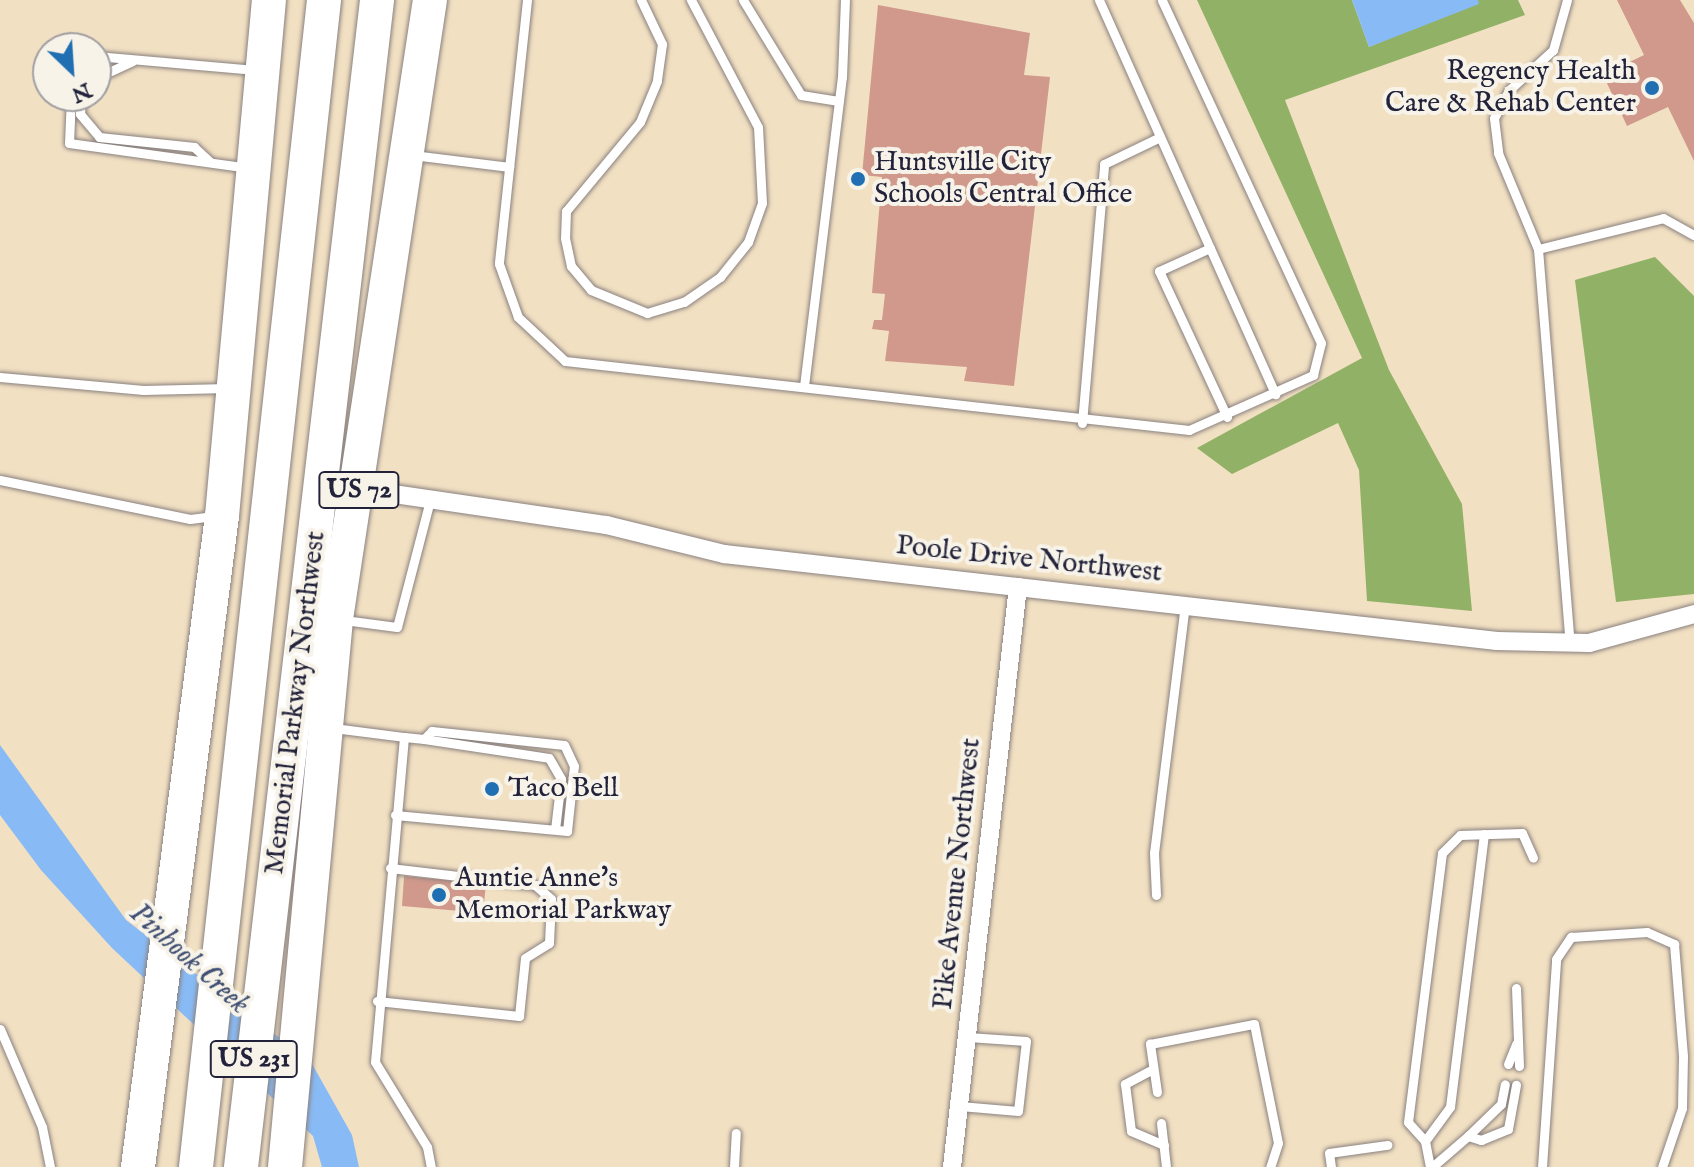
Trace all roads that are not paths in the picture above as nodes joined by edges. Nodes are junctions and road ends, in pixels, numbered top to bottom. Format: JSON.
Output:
{"nodes":[{"id":1,"x":269,"y":0,"type":"edge"},
{"id":2,"x":324,"y":0,"type":"edge"},
{"id":3,"x":377,"y":0,"type":"edge"},
{"id":4,"x":430,"y":0,"type":"edge"},
{"id":5,"x":527,"y":0,"type":"edge"},
{"id":6,"x":641,"y":0,"type":"edge"},
{"id":7,"x":691,"y":0,"type":"edge"},
{"id":8,"x":743,"y":0,"type":"edge"},
{"id":9,"x":845,"y":0,"type":"edge"},
{"id":10,"x":1099,"y":0,"type":"edge"},
{"id":11,"x":1162,"y":0,"type":"edge"},
{"id":12,"x":1567,"y":0,"type":"edge"},
{"id":13,"x":112,"y":58,"type":"edge"},
{"id":14,"x":135,"y":60,"type":"junction"},
{"id":15,"x":112,"y":71,"type":"edge"},
{"id":16,"x":263,"y":71,"type":"junction"},
{"id":17,"x":839,"y":101,"type":"junction"},
{"id":18,"x":70,"y":112,"type":"edge"},
{"id":19,"x":80,"y":112,"type":"edge"},
{"id":20,"x":1160,"y":137,"type":"junction"},
{"id":21,"x":406,"y":154,"type":"junction"},
{"id":22,"x":211,"y":163,"type":"junction"},
{"id":23,"x":509,"y":167,"type":"junction"},
{"id":24,"x":254,"y":169,"type":"junction"},
{"id":25,"x":1694,"y":235,"type":"edge"},
{"id":26,"x":1210,"y":248,"type":"junction"},
{"id":27,"x":1538,"y":249,"type":"junction"},
{"id":28,"x":0,"y":377,"type":"edge"},
{"id":29,"x":804,"y":386,"type":"junction"},
{"id":30,"x":231,"y":388,"type":"junction"},
{"id":31,"x":1275,"y":394,"type":"junction"},
{"id":32,"x":1227,"y":417,"type":"junction"},
{"id":33,"x":1082,"y":423,"type":"junction"},
{"id":34,"x":0,"y":480,"type":"edge"},
{"id":35,"x":359,"y":489,"type":"junction"},
{"id":36,"x":430,"y":496,"type":"junction"},
{"id":37,"x":222,"y":516,"type":"junction"},
{"id":38,"x":1018,"y":587,"type":"junction"},
{"id":39,"x":1185,"y":605,"type":"junction"},
{"id":40,"x":1694,"y":614,"type":"edge"},
{"id":41,"x":336,"y":619,"type":"junction"},
{"id":42,"x":1570,"y":643,"type":"junction"},
{"id":43,"x":328,"y":727,"type":"junction"},
{"id":44,"x":404,"y":737,"type":"junction"},
{"id":45,"x":424,"y":739,"type":"junction"},
{"id":46,"x":395,"y":815,"type":"junction"},
{"id":47,"x":555,"y":829,"type":"junction"},
{"id":48,"x":1484,"y":834,"type":"junction"},
{"id":49,"x":1533,"y":858,"type":"dead end"},
{"id":50,"x":390,"y":868,"type":"junction"},
{"id":51,"x":1156,"y":895,"type":"dead end"},
{"id":52,"x":1516,"y":988,"type":"dead end"},
{"id":53,"x":377,"y":1001,"type":"junction"},
{"id":54,"x":0,"y":1029,"type":"edge"},
{"id":55,"x":968,"y":1037,"type":"junction"},
{"id":56,"x":1514,"y":1065,"type":"dead end"},
{"id":57,"x":1153,"y":1069,"type":"junction"},
{"id":58,"x":1157,"y":1092,"type":"dead end"},
{"id":59,"x":960,"y":1106,"type":"junction"},
{"id":60,"x":1161,"y":1123,"type":"dead end"},
{"id":61,"x":736,"y":1133,"type":"dead end"},
{"id":62,"x":1468,"y":1136,"type":"junction"},
{"id":63,"x":1425,"y":1141,"type":"junction"},
{"id":64,"x":1164,"y":1145,"type":"junction"},
{"id":65,"x":1387,"y":1145,"type":"dead end"},
{"id":66,"x":50,"y":1167,"type":"edge"},
{"id":67,"x":138,"y":1167,"type":"edge"},
{"id":68,"x":196,"y":1167,"type":"edge"},
{"id":69,"x":241,"y":1167,"type":"edge"},
{"id":70,"x":285,"y":1167,"type":"edge"},
{"id":71,"x":431,"y":1167,"type":"edge"},
{"id":72,"x":734,"y":1167,"type":"edge"},
{"id":73,"x":952,"y":1167,"type":"edge"},
{"id":74,"x":1166,"y":1167,"type":"edge"},
{"id":75,"x":1270,"y":1167,"type":"edge"},
{"id":76,"x":1331,"y":1167,"type":"edge"},
{"id":77,"x":1431,"y":1167,"type":"edge"},
{"id":78,"x":1542,"y":1167,"type":"edge"},
{"id":79,"x":1662,"y":1167,"type":"edge"}],
"edges":[{"from":1,"to":16,"type":"highway"},
{"from":2,"to":68,"type":"highway","name":"Memorial Parkway Northwest","number":"US 231"},
{"from":3,"to":69,"type":"highway","name":"Memorial Parkway Northwest","number":"US 231"},
{"from":4,"to":21,"type":"highway","number":"US 72"},
{"from":5,"to":23,"type":"lane"},
{"from":6,"to":7,"type":"lane"},
{"from":8,"to":17,"type":"lane"},
{"from":9,"to":17,"type":"lane"},
{"from":10,"to":20,"type":"lane"},
{"from":11,"to":31,"type":"lane"},
{"from":12,"to":27,"type":"lane"},
{"from":13,"to":14,"type":"lane"},
{"from":14,"to":15,"type":"lane"},
{"from":14,"to":16,"type":"lane"},
{"from":16,"to":24,"type":"highway"},
{"from":17,"to":29,"type":"lane"},
{"from":18,"to":22,"type":"lane"},
{"from":19,"to":22,"type":"lane"},
{"from":20,"to":26,"type":"lane"},
{"from":20,"to":33,"type":"lane"},
{"from":21,"to":23,"type":"lane"},
{"from":21,"to":35,"type":"highway","number":"US 72"},
{"from":22,"to":24,"type":"lane"},
{"from":23,"to":29,"type":"lane"},
{"from":24,"to":30,"type":"highway"},
{"from":25,"to":27,"type":"lane"},
{"from":26,"to":31,"type":"lane"},
{"from":26,"to":32,"type":"lane"},
{"from":27,"to":42,"type":"lane"},
{"from":28,"to":30,"type":"lane"},
{"from":29,"to":33,"type":"lane"},
{"from":30,"to":37,"type":"highway"},
{"from":31,"to":32,"type":"lane"},
{"from":32,"to":33,"type":"lane"},
{"from":34,"to":37,"type":"lane"},
{"from":35,"to":36,"type":"street","name":"Poole Drive Northwest"},
{"from":35,"to":41,"type":"highway","number":"US 72"},
{"from":36,"to":38,"type":"street","name":"Poole Drive Northwest"},
{"from":36,"to":41,"type":"lane"},
{"from":37,"to":67,"type":"highway"},
{"from":38,"to":39,"type":"street","name":"Poole Drive Northwest"},
{"from":38,"to":55,"type":"street","name":"Pike Avenue Northwest"},
{"from":39,"to":42,"type":"street","name":"Poole Drive Northwest"},
{"from":39,"to":51,"type":"lane"},
{"from":40,"to":42,"type":"street","name":"Poole Drive Northwest"},
{"from":41,"to":43,"type":"highway","number":"US 72"},
{"from":43,"to":44,"type":"lane"},
{"from":43,"to":70,"type":"highway","number":"US 72"},
{"from":44,"to":45,"type":"lane"},
{"from":44,"to":46,"type":"lane"},
{"from":45,"to":47,"type":"lane"},
{"from":45,"to":47,"type":"lane"},
{"from":46,"to":47,"type":"lane"},
{"from":46,"to":50,"type":"lane"},
{"from":48,"to":49,"type":"lane"},
{"from":48,"to":63,"type":"lane"},
{"from":48,"to":63,"type":"lane"},
{"from":50,"to":53,"type":"lane"},
{"from":50,"to":53,"type":"lane"},
{"from":52,"to":56,"type":"lane"},
{"from":53,"to":71,"type":"lane"},
{"from":54,"to":66,"type":"lane"},
{"from":55,"to":59,"type":"street","name":"Pike Avenue Northwest"},
{"from":55,"to":59,"type":"lane"},
{"from":57,"to":58,"type":"lane"},
{"from":57,"to":64,"type":"lane"},
{"from":57,"to":75,"type":"lane"},
{"from":59,"to":73,"type":"street","name":"Pike Avenue Northwest"},
{"from":60,"to":64,"type":"lane"},
{"from":61,"to":72,"type":"lane"},
{"from":62,"to":62,"type":"lane"},
{"from":62,"to":77,"type":"lane"},
{"from":63,"to":77,"type":"lane"},
{"from":64,"to":74,"type":"lane"},
{"from":65,"to":76,"type":"lane"},
{"from":78,"to":79,"type":"lane"}]}
